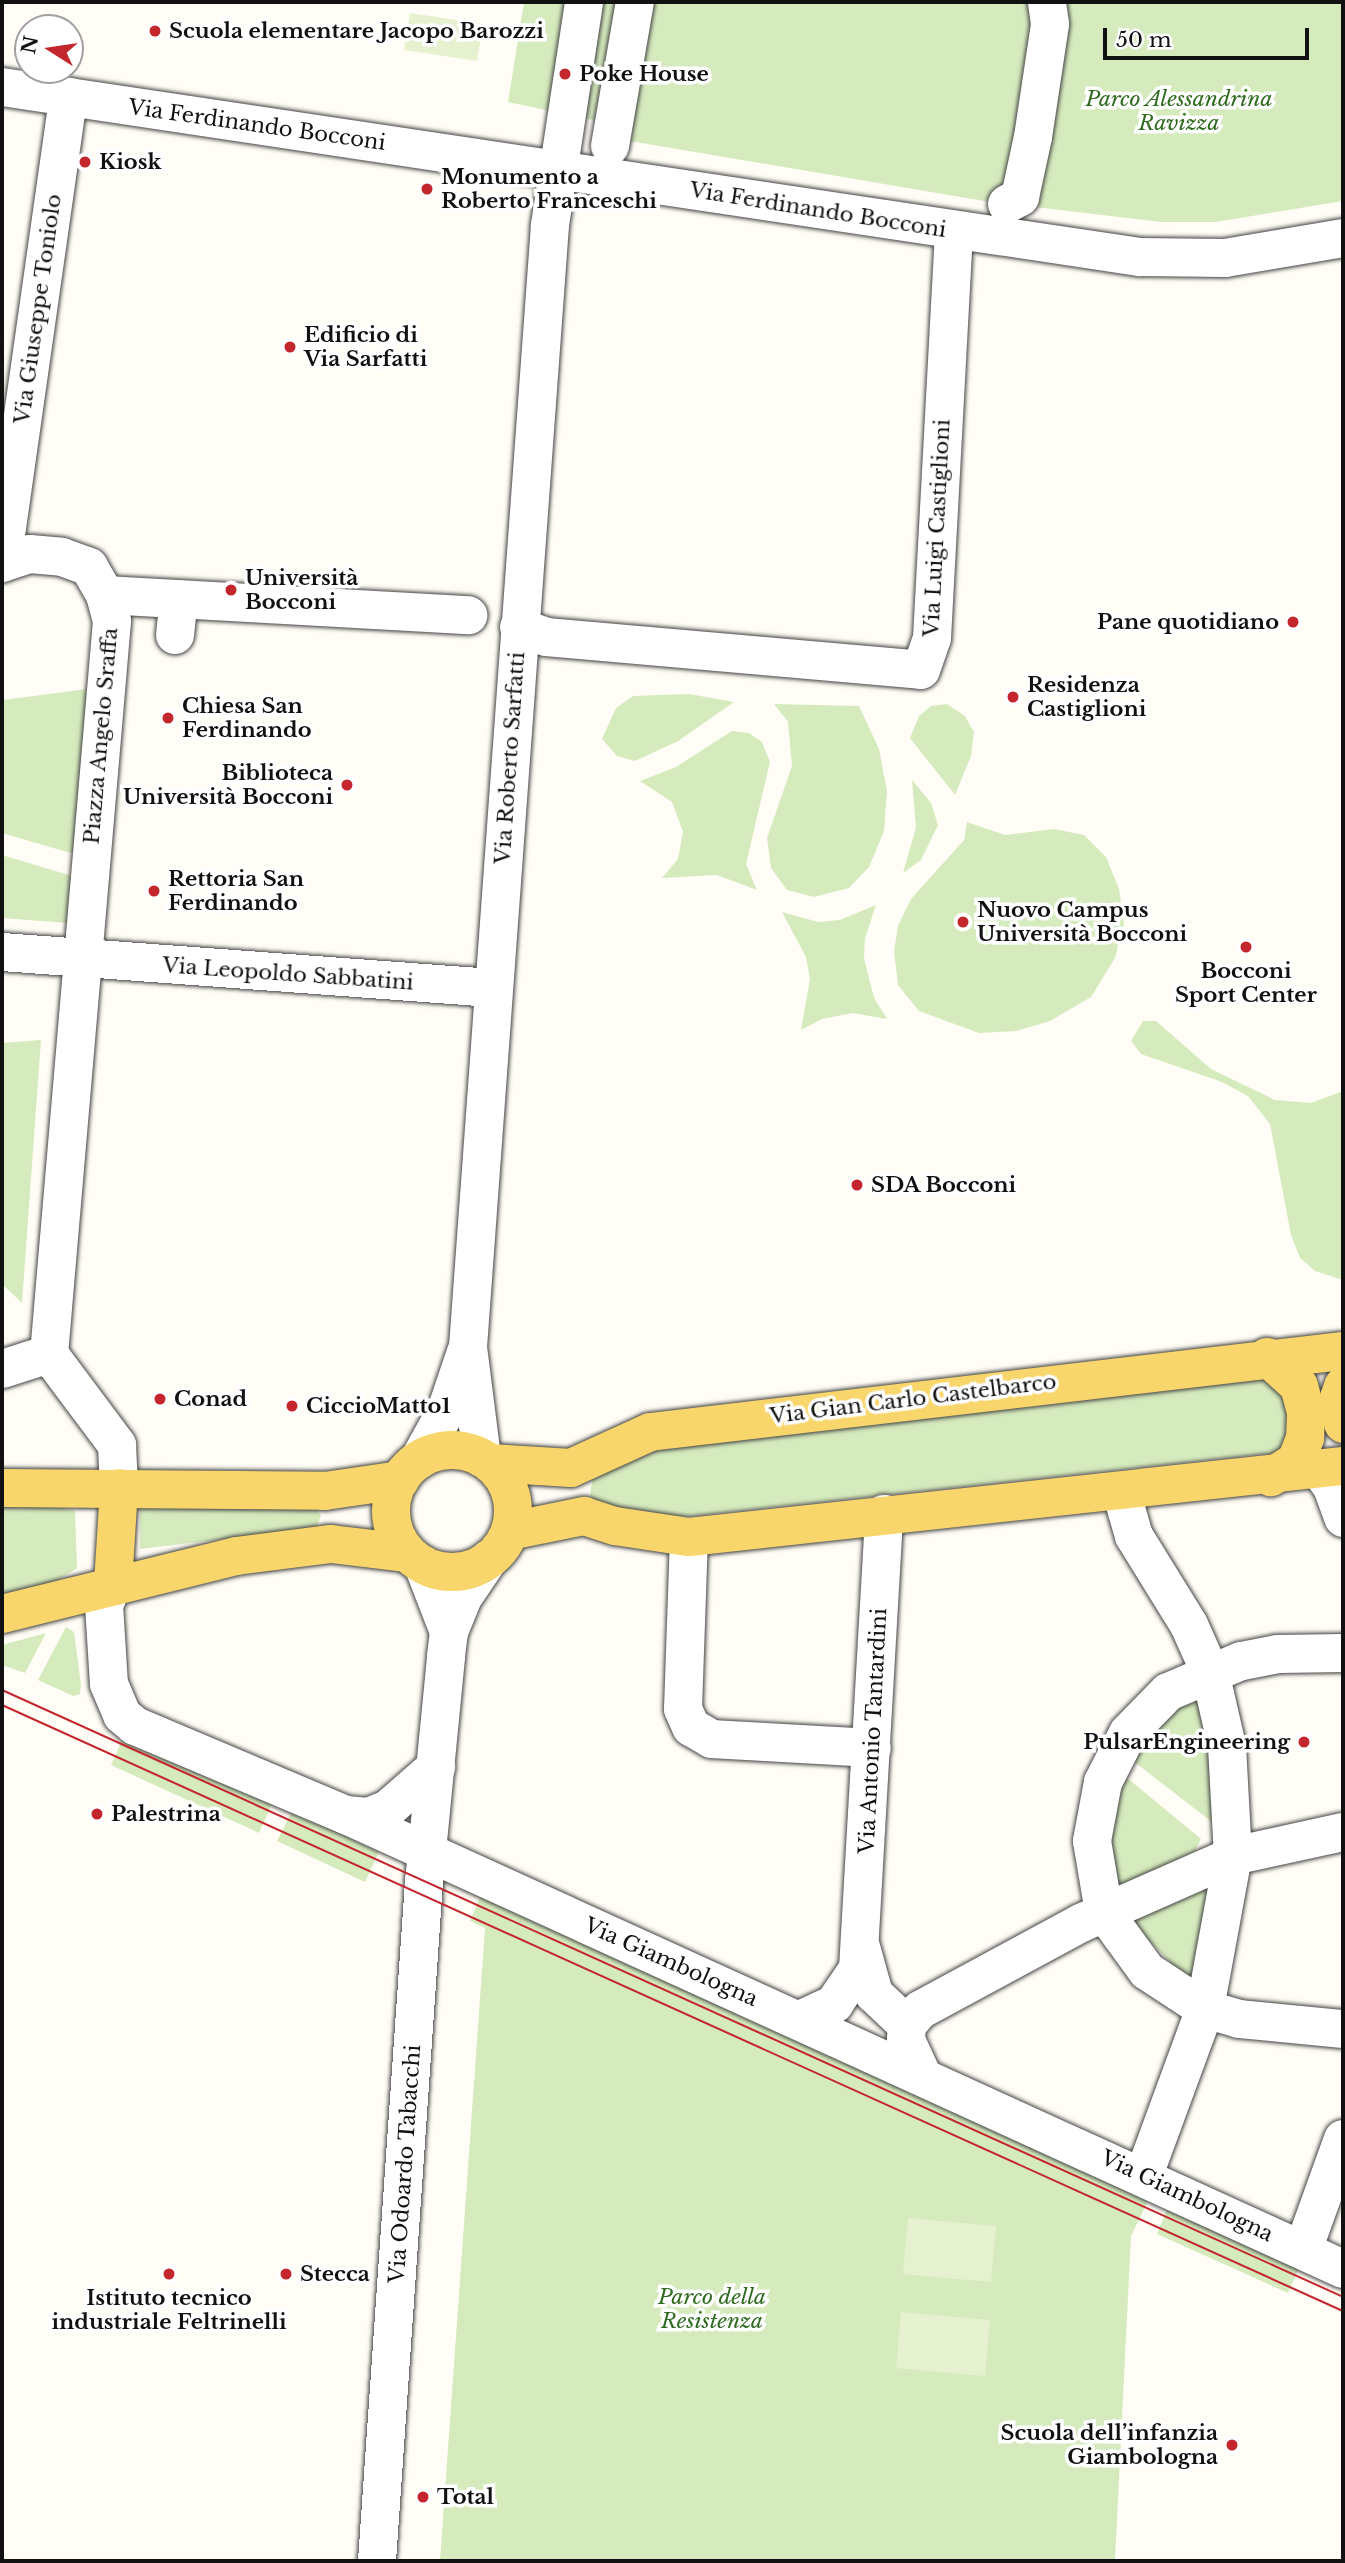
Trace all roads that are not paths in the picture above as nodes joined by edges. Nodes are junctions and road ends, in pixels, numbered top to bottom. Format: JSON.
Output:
{"nodes":[{"id":1,"x":584,"y":2,"type":"edge"},
{"id":2,"x":635,"y":2,"type":"edge"},
{"id":3,"x":1047,"y":2,"type":"edge"},
{"id":4,"x":2,"y":87,"type":"edge"},
{"id":5,"x":68,"y":97,"type":"junction"},
{"id":6,"x":610,"y":146,"type":"dead end"},
{"id":7,"x":557,"y":170,"type":"junction"},
{"id":8,"x":1007,"y":204,"type":"dead end"},
{"id":9,"x":954,"y":231,"type":"junction"},
{"id":10,"x":1343,"y":237,"type":"edge"},
{"id":11,"x":2,"y":563,"type":"edge"},
{"id":12,"x":105,"y":595,"type":"junction"},
{"id":13,"x":468,"y":615,"type":"dead end"},
{"id":14,"x":519,"y":627,"type":"junction"},
{"id":15,"x":83,"y":945,"type":"junction"},
{"id":16,"x":2,"y":952,"type":"edge"},
{"id":17,"x":494,"y":988,"type":"junction"},
{"id":18,"x":468,"y":1347,"type":"junction"},
{"id":19,"x":1343,"y":1350,"type":"edge"},
{"id":20,"x":49,"y":1354,"type":"junction"},
{"id":21,"x":1267,"y":1356,"type":"junction"},
{"id":22,"x":2,"y":1369,"type":"edge"},
{"id":23,"x":1343,"y":1386,"type":"edge"},
{"id":24,"x":1343,"y":1424,"type":"edge"},
{"id":25,"x":486,"y":1461,"type":"junction"},
{"id":26,"x":578,"y":1466,"type":"junction"},
{"id":27,"x":1331,"y":1468,"type":"edge"},
{"id":28,"x":409,"y":1470,"type":"junction"},
{"id":29,"x":1271,"y":1477,"type":"junction"},
{"id":30,"x":2,"y":1488,"type":"edge"},
{"id":31,"x":119,"y":1488,"type":"junction"},
{"id":32,"x":1121,"y":1491,"type":"junction"},
{"id":33,"x":884,"y":1514,"type":"junction"},
{"id":34,"x":584,"y":1516,"type":"junction"},
{"id":35,"x":1343,"y":1518,"type":"edge"},
{"id":36,"x":689,"y":1537,"type":"junction"},
{"id":37,"x":499,"y":1545,"type":"junction"},
{"id":38,"x":415,"y":1559,"type":"junction"},
{"id":39,"x":113,"y":1584,"type":"junction"},
{"id":40,"x":2,"y":1614,"type":"edge"},
{"id":41,"x":449,"y":1632,"type":"junction"},
{"id":42,"x":1343,"y":1653,"type":"edge"},
{"id":43,"x":1210,"y":1672,"type":"junction"},
{"id":44,"x":872,"y":1748,"type":"junction"},
{"id":45,"x":436,"y":1767,"type":"junction"},
{"id":46,"x":346,"y":1815,"type":"junction"},
{"id":47,"x":1343,"y":1832,"type":"edge"},
{"id":48,"x":427,"y":1853,"type":"junction"},
{"id":49,"x":1233,"y":1856,"type":"junction"},
{"id":50,"x":1104,"y":1912,"type":"junction"},
{"id":51,"x":861,"y":1947,"type":"junction"},
{"id":52,"x":1205,"y":2009,"type":"junction"},
{"id":53,"x":800,"y":2020,"type":"junction"},
{"id":54,"x":907,"y":2025,"type":"junction"},
{"id":55,"x":1343,"y":2029,"type":"edge"},
{"id":56,"x":923,"y":2077,"type":"junction"},
{"id":57,"x":1343,"y":2139,"type":"edge"},
{"id":58,"x":1144,"y":2175,"type":"junction"},
{"id":59,"x":1303,"y":2250,"type":"junction"},
{"id":60,"x":1343,"y":2269,"type":"edge"},
{"id":61,"x":377,"y":2561,"type":"edge"}],
"edges":[{"from":1,"to":7,"type":"street","name":"Via Roberto Sarfatti"},
{"from":2,"to":6,"type":"street"},
{"from":3,"to":8,"type":"street"},
{"from":4,"to":5,"type":"street","name":"Via Ferdinando Bocconi"},
{"from":5,"to":7,"type":"street","name":"Via Ferdinando Bocconi"},
{"from":5,"to":11,"type":"street","name":"Via Giuseppe Toniolo"},
{"from":7,"to":9,"type":"street","name":"Via Ferdinando Bocconi"},
{"from":7,"to":14,"type":"street","name":"Via Roberto Sarfatti"},
{"from":9,"to":10,"type":"street","name":"Via Ferdinando Bocconi"},
{"from":9,"to":14,"type":"street","name":"Via Luigi Castiglioni"},
{"from":11,"to":12,"type":"street","name":"Piazza Angelo Sraffa"},
{"from":12,"to":13,"type":"street"},
{"from":12,"to":15,"type":"street","name":"Piazza Angelo Sraffa"},
{"from":14,"to":17,"type":"street","name":"Via Roberto Sarfatti"},
{"from":15,"to":16,"type":"street"},
{"from":15,"to":17,"type":"street","name":"Via Leopoldo Sabbatini"},
{"from":15,"to":20,"type":"street","name":"Piazza Angelo Sraffa"},
{"from":17,"to":18,"type":"street","name":"Via Roberto Sarfatti"},
{"from":18,"to":25,"type":"street","name":"Via Roberto Sarfatti"},
{"from":18,"to":28,"type":"street","name":"Via Roberto Sarfatti"},
{"from":19,"to":21,"type":"main road","name":"Via Gian Carlo Castelbarco"},
{"from":20,"to":22,"type":"street"},
{"from":20,"to":31,"type":"street"},
{"from":21,"to":26,"type":"main road","name":"Via Gian Carlo Castelbarco"},
{"from":21,"to":29,"type":"main road"},
{"from":23,"to":24,"type":"main road"},
{"from":25,"to":26,"type":"main road"},
{"from":25,"to":28,"type":"main road"},
{"from":25,"to":37,"type":"main road"},
{"from":26,"to":34,"type":"main road"},
{"from":27,"to":29,"type":"main road"},
{"from":27,"to":35,"type":"street"},
{"from":28,"to":31,"type":"main road"},
{"from":28,"to":38,"type":"main road"},
{"from":29,"to":32,"type":"main road"},
{"from":30,"to":31,"type":"main road"},
{"from":31,"to":39,"type":"main road"},
{"from":32,"to":33,"type":"main road"},
{"from":32,"to":43,"type":"street"},
{"from":33,"to":36,"type":"main road"},
{"from":33,"to":44,"type":"street","name":"Via Antonio Tantardini"},
{"from":34,"to":36,"type":"main road"},
{"from":34,"to":37,"type":"main road"},
{"from":36,"to":44,"type":"street"},
{"from":37,"to":38,"type":"main road"},
{"from":37,"to":41,"type":"street","name":"Via Odoardo Tabacchi"},
{"from":38,"to":39,"type":"main road"},
{"from":38,"to":41,"type":"street","name":"Via Odoardo Tabacchi"},
{"from":39,"to":40,"type":"main road"},
{"from":39,"to":46,"type":"street","name":"Via Giambologna"},
{"from":41,"to":45,"type":"street","name":"Via Odoardo Tabacchi"},
{"from":42,"to":43,"type":"street"},
{"from":43,"to":49,"type":"street"},
{"from":43,"to":50,"type":"street"},
{"from":44,"to":51,"type":"street","name":"Via Antonio Tantardini"},
{"from":45,"to":46,"type":"street"},
{"from":45,"to":48,"type":"street","name":"Via Odoardo Tabacchi"},
{"from":46,"to":48,"type":"street","name":"Via Giambologna"},
{"from":47,"to":49,"type":"street"},
{"from":48,"to":53,"type":"street","name":"Via Giambologna"},
{"from":48,"to":61,"type":"street","name":"Via Odoardo Tabacchi"},
{"from":49,"to":50,"type":"street"},
{"from":49,"to":52,"type":"street"},
{"from":50,"to":52,"type":"street"},
{"from":50,"to":54,"type":"street"},
{"from":51,"to":53,"type":"street","name":"Via Antonio Tantardini"},
{"from":51,"to":54,"type":"street","name":"Via Antonio Tantardini"},
{"from":52,"to":55,"type":"street"},
{"from":52,"to":58,"type":"street"},
{"from":53,"to":56,"type":"street","name":"Via Giambologna"},
{"from":54,"to":56,"type":"street"},
{"from":56,"to":58,"type":"street","name":"Via Giambologna"},
{"from":57,"to":59,"type":"street"},
{"from":58,"to":59,"type":"street","name":"Via Giambologna"},
{"from":59,"to":60,"type":"street","name":"Via Giambologna"}]}
